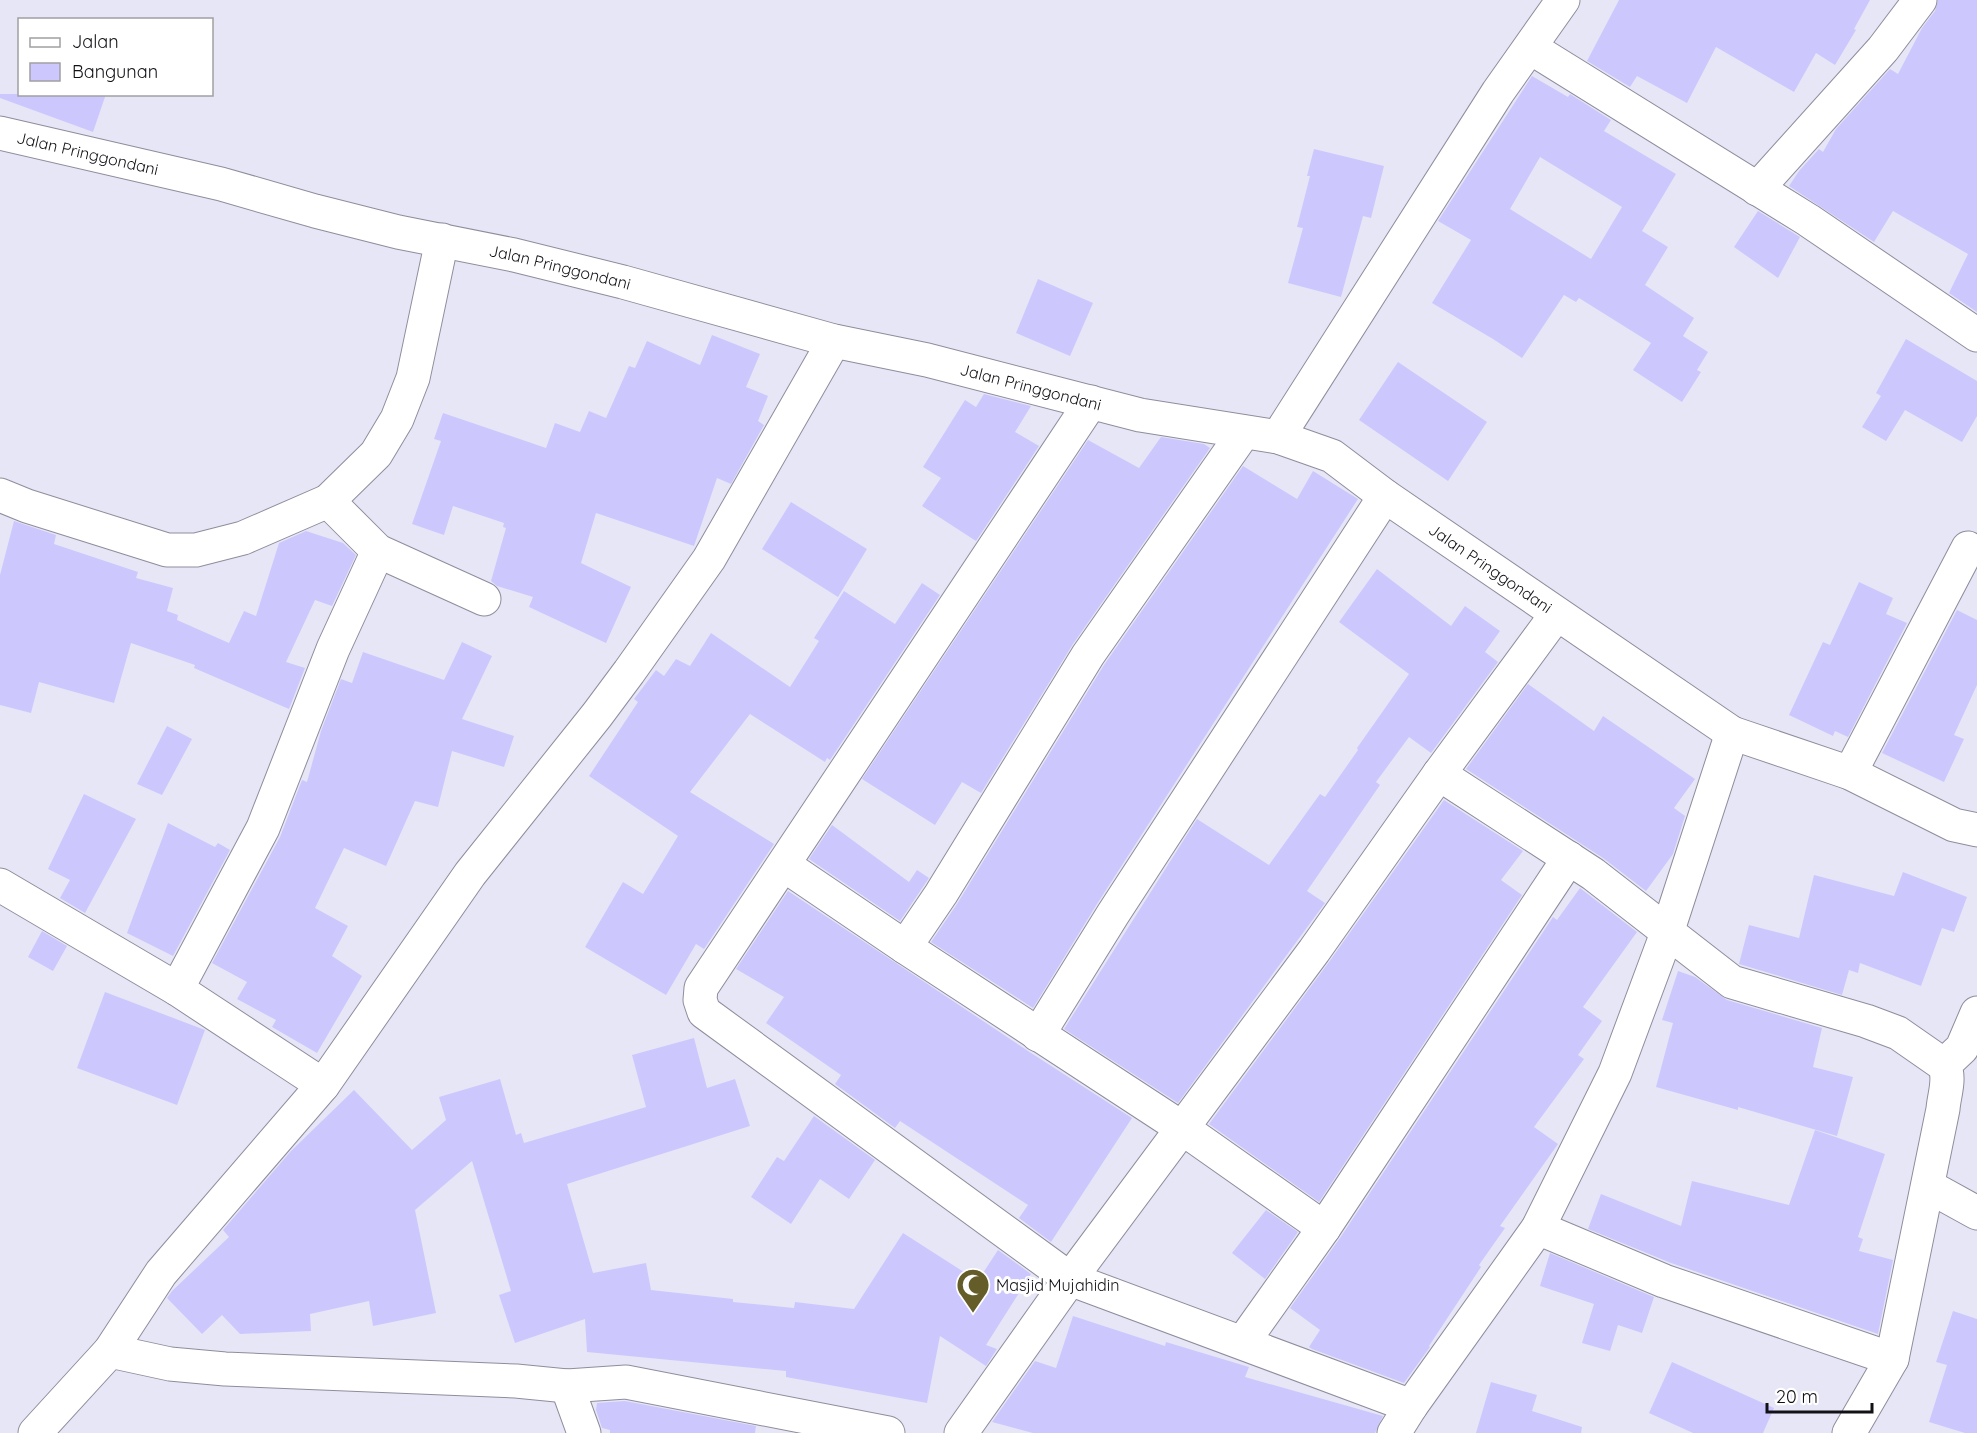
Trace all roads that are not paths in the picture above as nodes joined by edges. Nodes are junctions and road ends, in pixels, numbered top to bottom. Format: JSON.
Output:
{"nodes":[{"id":1,"x":1563,"y":0,"type":"edge"},
{"id":2,"x":1920,"y":0,"type":"edge"},
{"id":3,"x":1531,"y":48,"type":"junction"},
{"id":4,"x":0,"y":133,"type":"edge"},
{"id":5,"x":1757,"y":189,"type":"junction"},
{"id":6,"x":442,"y":240,"type":"junction"},
{"id":7,"x":1977,"y":335,"type":"edge"},
{"id":8,"x":834,"y":341,"type":"junction"},
{"id":9,"x":1091,"y":402,"type":"junction"},
{"id":10,"x":1244,"y":432,"type":"junction"},
{"id":11,"x":1278,"y":437,"type":"junction"},
{"id":12,"x":0,"y":495,"type":"edge"},
{"id":13,"x":1385,"y":496,"type":"junction"},
{"id":14,"x":328,"y":501,"type":"junction"},
{"id":15,"x":1968,"y":548,"type":"dead end"},
{"id":16,"x":378,"y":551,"type":"junction"},
{"id":17,"x":484,"y":599,"type":"dead end"},
{"id":18,"x":1557,"y":615,"type":"junction"},
{"id":19,"x":1732,"y":733,"type":"junction"},
{"id":20,"x":1850,"y":773,"type":"junction"},
{"id":21,"x":1438,"y":774,"type":"junction"},
{"id":22,"x":1977,"y":830,"type":"edge"},
{"id":23,"x":1569,"y":858,"type":"junction"},
{"id":24,"x":784,"y":865,"type":"junction"},
{"id":25,"x":0,"y":885,"type":"edge"},
{"id":26,"x":1667,"y":933,"type":"junction"},
{"id":27,"x":905,"y":947,"type":"junction"},
{"id":28,"x":177,"y":988,"type":"junction"},
{"id":29,"x":1977,"y":1013,"type":"edge"},
{"id":30,"x":1038,"y":1035,"type":"junction"},
{"id":31,"x":1944,"y":1065,"type":"junction"},
{"id":32,"x":323,"y":1085,"type":"junction"},
{"id":33,"x":1182,"y":1128,"type":"junction"},
{"id":34,"x":1928,"y":1186,"type":"junction"},
{"id":35,"x":1977,"y":1213,"type":"edge"},
{"id":36,"x":1324,"y":1228,"type":"junction"},
{"id":37,"x":1538,"y":1228,"type":"junction"},
{"id":38,"x":1070,"y":1279,"type":"junction"},
{"id":39,"x":1243,"y":1342,"type":"junction"},
{"id":40,"x":110,"y":1352,"type":"junction"},
{"id":41,"x":1892,"y":1359,"type":"junction"},
{"id":42,"x":567,"y":1386,"type":"junction"},
{"id":43,"x":1411,"y":1406,"type":"junction"},
{"id":44,"x":583,"y":1431,"type":"edge"},
{"id":45,"x":35,"y":1433,"type":"edge"},
{"id":46,"x":888,"y":1433,"type":"edge"},
{"id":47,"x":961,"y":1433,"type":"edge"},
{"id":48,"x":1394,"y":1433,"type":"edge"},
{"id":49,"x":1849,"y":1433,"type":"edge"}],
"edges":[{"from":1,"to":3,"type":"street"},
{"from":2,"to":5,"type":"street"},
{"from":3,"to":5,"type":"street"},
{"from":3,"to":11,"type":"street"},
{"from":4,"to":6,"type":"street","name":"Jalan Pringgondani"},
{"from":5,"to":7,"type":"street"},
{"from":6,"to":8,"type":"street","name":"Jalan Pringgondani"},
{"from":6,"to":14,"type":"street"},
{"from":8,"to":9,"type":"street","name":"Jalan Pringgondani"},
{"from":8,"to":32,"type":"street"},
{"from":9,"to":10,"type":"street","name":"Jalan Pringgondani"},
{"from":9,"to":24,"type":"street"},
{"from":10,"to":11,"type":"street","name":"Jalan Pringgondani"},
{"from":10,"to":27,"type":"street"},
{"from":11,"to":13,"type":"street","name":"Jalan Pringgondani"},
{"from":12,"to":14,"type":"street"},
{"from":13,"to":18,"type":"street","name":"Jalan Pringgondani"},
{"from":13,"to":30,"type":"street"},
{"from":14,"to":16,"type":"street"},
{"from":15,"to":20,"type":"street"},
{"from":16,"to":17,"type":"street"},
{"from":16,"to":28,"type":"street"},
{"from":18,"to":19,"type":"street","name":"Jalan Pringgondani"},
{"from":18,"to":21,"type":"street"},
{"from":19,"to":20,"type":"street","name":"Jalan Pringgondani"},
{"from":19,"to":26,"type":"street"},
{"from":20,"to":22,"type":"street","name":"Jalan Pringgondani"},
{"from":21,"to":23,"type":"street"},
{"from":21,"to":33,"type":"street"},
{"from":23,"to":26,"type":"street"},
{"from":23,"to":36,"type":"street"},
{"from":24,"to":27,"type":"street"},
{"from":24,"to":38,"type":"street"},
{"from":25,"to":28,"type":"street"},
{"from":26,"to":31,"type":"street"},
{"from":26,"to":37,"type":"street"},
{"from":27,"to":30,"type":"street"},
{"from":28,"to":32,"type":"street"},
{"from":29,"to":31,"type":"street"},
{"from":30,"to":33,"type":"street"},
{"from":31,"to":34,"type":"street"},
{"from":32,"to":40,"type":"street"},
{"from":33,"to":36,"type":"street"},
{"from":33,"to":38,"type":"street"},
{"from":34,"to":35,"type":"street"},
{"from":34,"to":41,"type":"street"},
{"from":36,"to":39,"type":"street"},
{"from":37,"to":41,"type":"street"},
{"from":37,"to":43,"type":"street"},
{"from":38,"to":39,"type":"street"},
{"from":38,"to":47,"type":"street"},
{"from":39,"to":43,"type":"street"},
{"from":40,"to":42,"type":"street"},
{"from":40,"to":45,"type":"street"},
{"from":41,"to":49,"type":"street"},
{"from":42,"to":44,"type":"street"},
{"from":42,"to":46,"type":"street"},
{"from":43,"to":48,"type":"street"}]}
